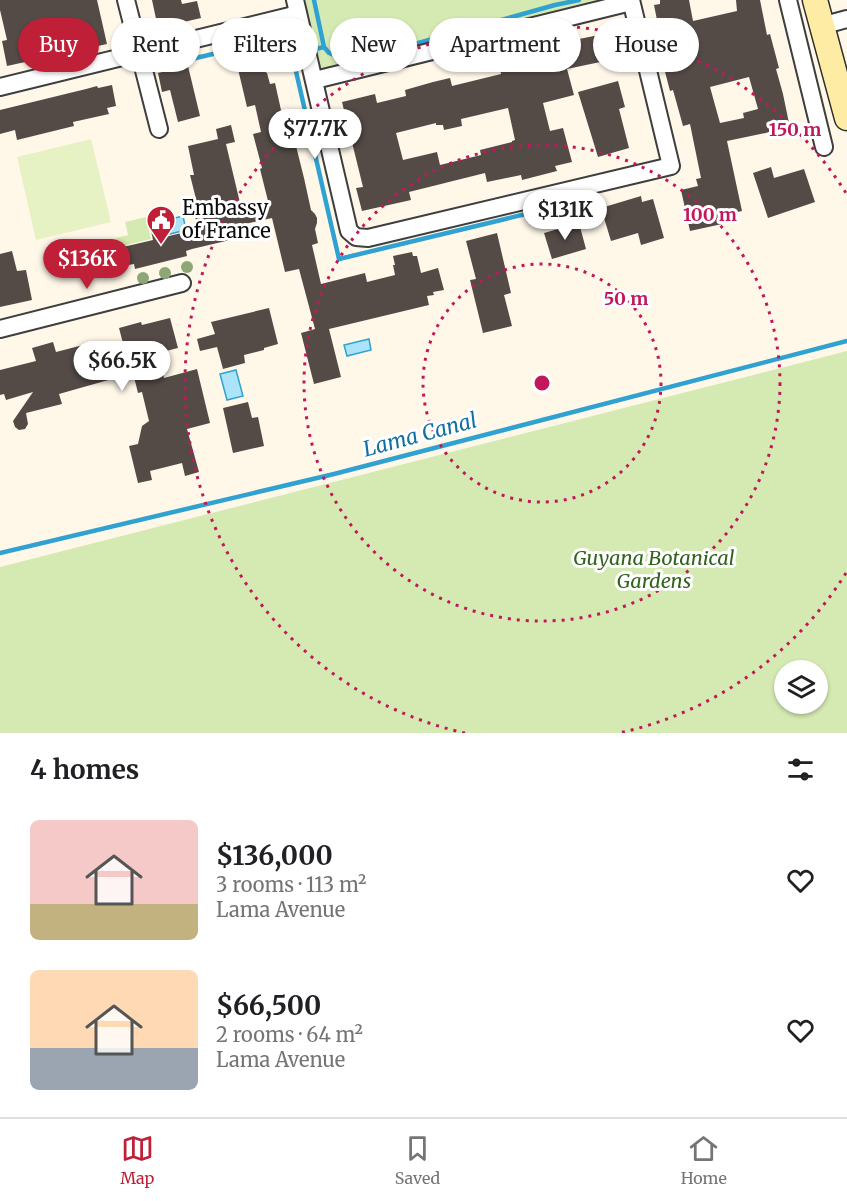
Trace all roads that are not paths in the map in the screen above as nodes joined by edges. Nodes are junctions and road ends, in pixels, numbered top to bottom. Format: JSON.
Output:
{"nodes":[{"id":1,"x":126,"y":0,"type":"edge"},
{"id":2,"x":788,"y":0,"type":"edge"},
{"id":3,"x":815,"y":0,"type":"edge"},
{"id":4,"x":631,"y":1,"type":"edge"},
{"id":5,"x":298,"y":14,"type":"edge"},
{"id":6,"x":131,"y":18,"type":"edge"},
{"id":7,"x":847,"y":19,"type":"edge"},
{"id":8,"x":821,"y":26,"type":"junction"},
{"id":9,"x":200,"y":38,"type":"edge"},
{"id":10,"x":111,"y":59,"type":"edge"},
{"id":11,"x":145,"y":72,"type":"edge"},
{"id":12,"x":315,"y":80,"type":"junction"},
{"id":13,"x":0,"y":87,"type":"edge"},
{"id":14,"x":847,"y":118,"type":"edge"},
{"id":15,"x":159,"y":129,"type":"dead end"},
{"id":16,"x":824,"y":147,"type":"dead end"},
{"id":17,"x":182,"y":283,"type":"dead end"},
{"id":18,"x":0,"y":329,"type":"edge"}],
"edges":[{"from":1,"to":6,"type":"street"},
{"from":2,"to":16,"type":"street"},
{"from":3,"to":8,"type":"main road"},
{"from":4,"to":12,"type":"street"},
{"from":4,"to":12,"type":"street"},
{"from":5,"to":9,"type":"street"},
{"from":5,"to":12,"type":"street"},
{"from":7,"to":8,"type":"street"},
{"from":8,"to":14,"type":"main road"},
{"from":10,"to":13,"type":"street"},
{"from":11,"to":15,"type":"street"},
{"from":17,"to":18,"type":"street"}]}
